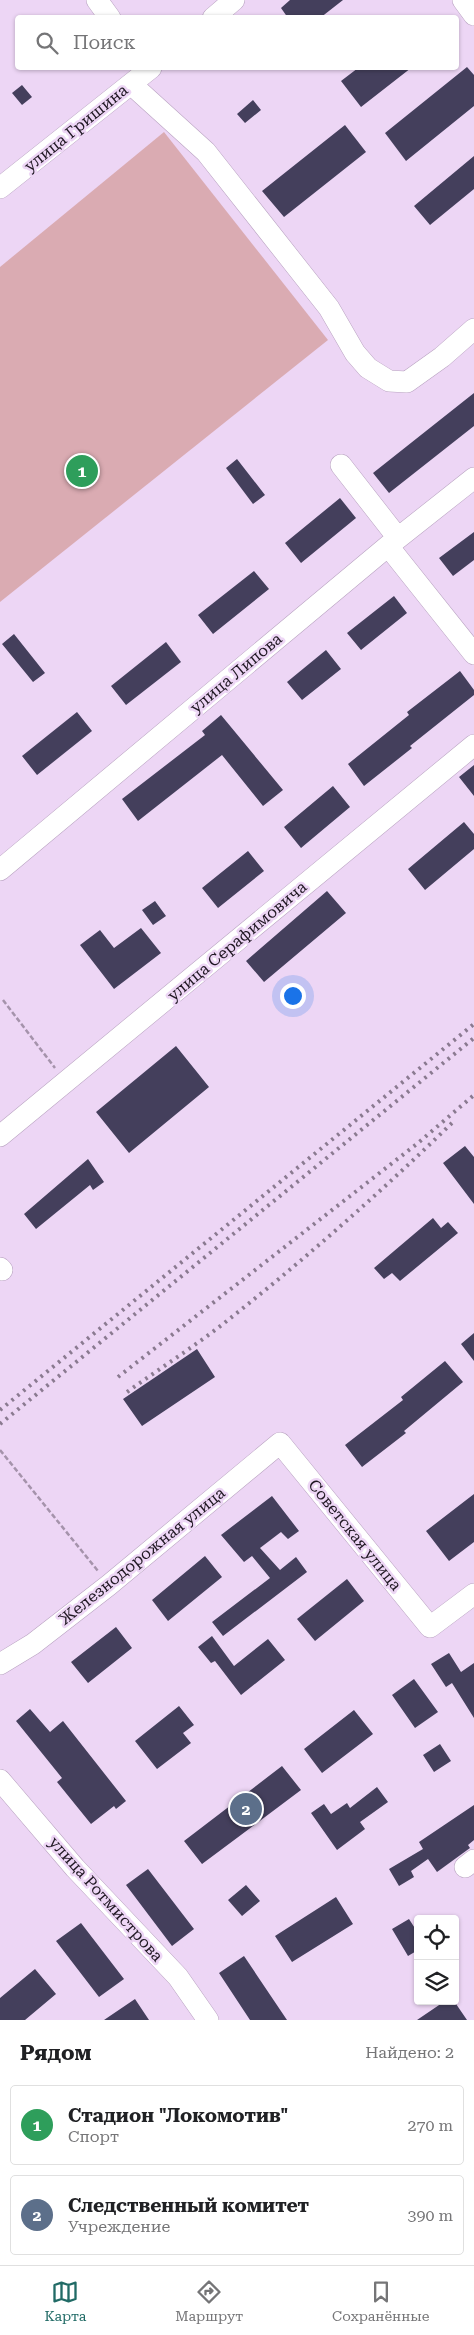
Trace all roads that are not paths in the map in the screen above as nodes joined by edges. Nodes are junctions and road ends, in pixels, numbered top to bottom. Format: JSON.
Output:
{"nodes":[{"id":1,"x":97,"y":0,"type":"edge"},
{"id":2,"x":234,"y":0,"type":"edge"},
{"id":3,"x":462,"y":0,"type":"edge"},
{"id":4,"x":108,"y":15,"type":"edge"},
{"id":5,"x":216,"y":15,"type":"edge"},
{"id":6,"x":474,"y":15,"type":"edge"},
{"id":7,"x":148,"y":70,"type":"edge"},
{"id":8,"x":131,"y":84,"type":"junction"},
{"id":9,"x":0,"y":188,"type":"edge"},
{"id":10,"x":474,"y":330,"type":"edge"},
{"id":11,"x":342,"y":465,"type":"dead end"},
{"id":12,"x":474,"y":478,"type":"edge"},
{"id":13,"x":393,"y":542,"type":"junction"},
{"id":14,"x":474,"y":654,"type":"edge"},
{"id":15,"x":474,"y":745,"type":"edge"},
{"id":16,"x":0,"y":870,"type":"edge"},
{"id":17,"x":0,"y":1136,"type":"edge"},
{"id":18,"x":280,"y":1443,"type":"joint"},
{"id":19,"x":474,"y":1595,"type":"edge"},
{"id":20,"x":0,"y":1664,"type":"edge"},
{"id":21,"x":0,"y":1780,"type":"edge"},
{"id":22,"x":208,"y":2020,"type":"edge"}],
"edges":[{"from":1,"to":4,"type":"street"},
{"from":2,"to":5,"type":"street"},
{"from":3,"to":6,"type":"street"},
{"from":7,"to":8,"type":"street","name":"улица Гришина"},
{"from":8,"to":9,"type":"street","name":"улица Гришина"},
{"from":8,"to":10,"type":"street"},
{"from":11,"to":13,"type":"street"},
{"from":12,"to":13,"type":"street","name":"улица Липова"},
{"from":13,"to":14,"type":"street"},
{"from":13,"to":16,"type":"street","name":"улица Липова"},
{"from":15,"to":17,"type":"street","name":"улица Серафимовича"},
{"from":18,"to":19,"type":"street","name":"Советская улица"},
{"from":18,"to":20,"type":"street","name":"Железнодорожная улица"},
{"from":21,"to":22,"type":"street","name":"улица Ротмистрова"}]}
